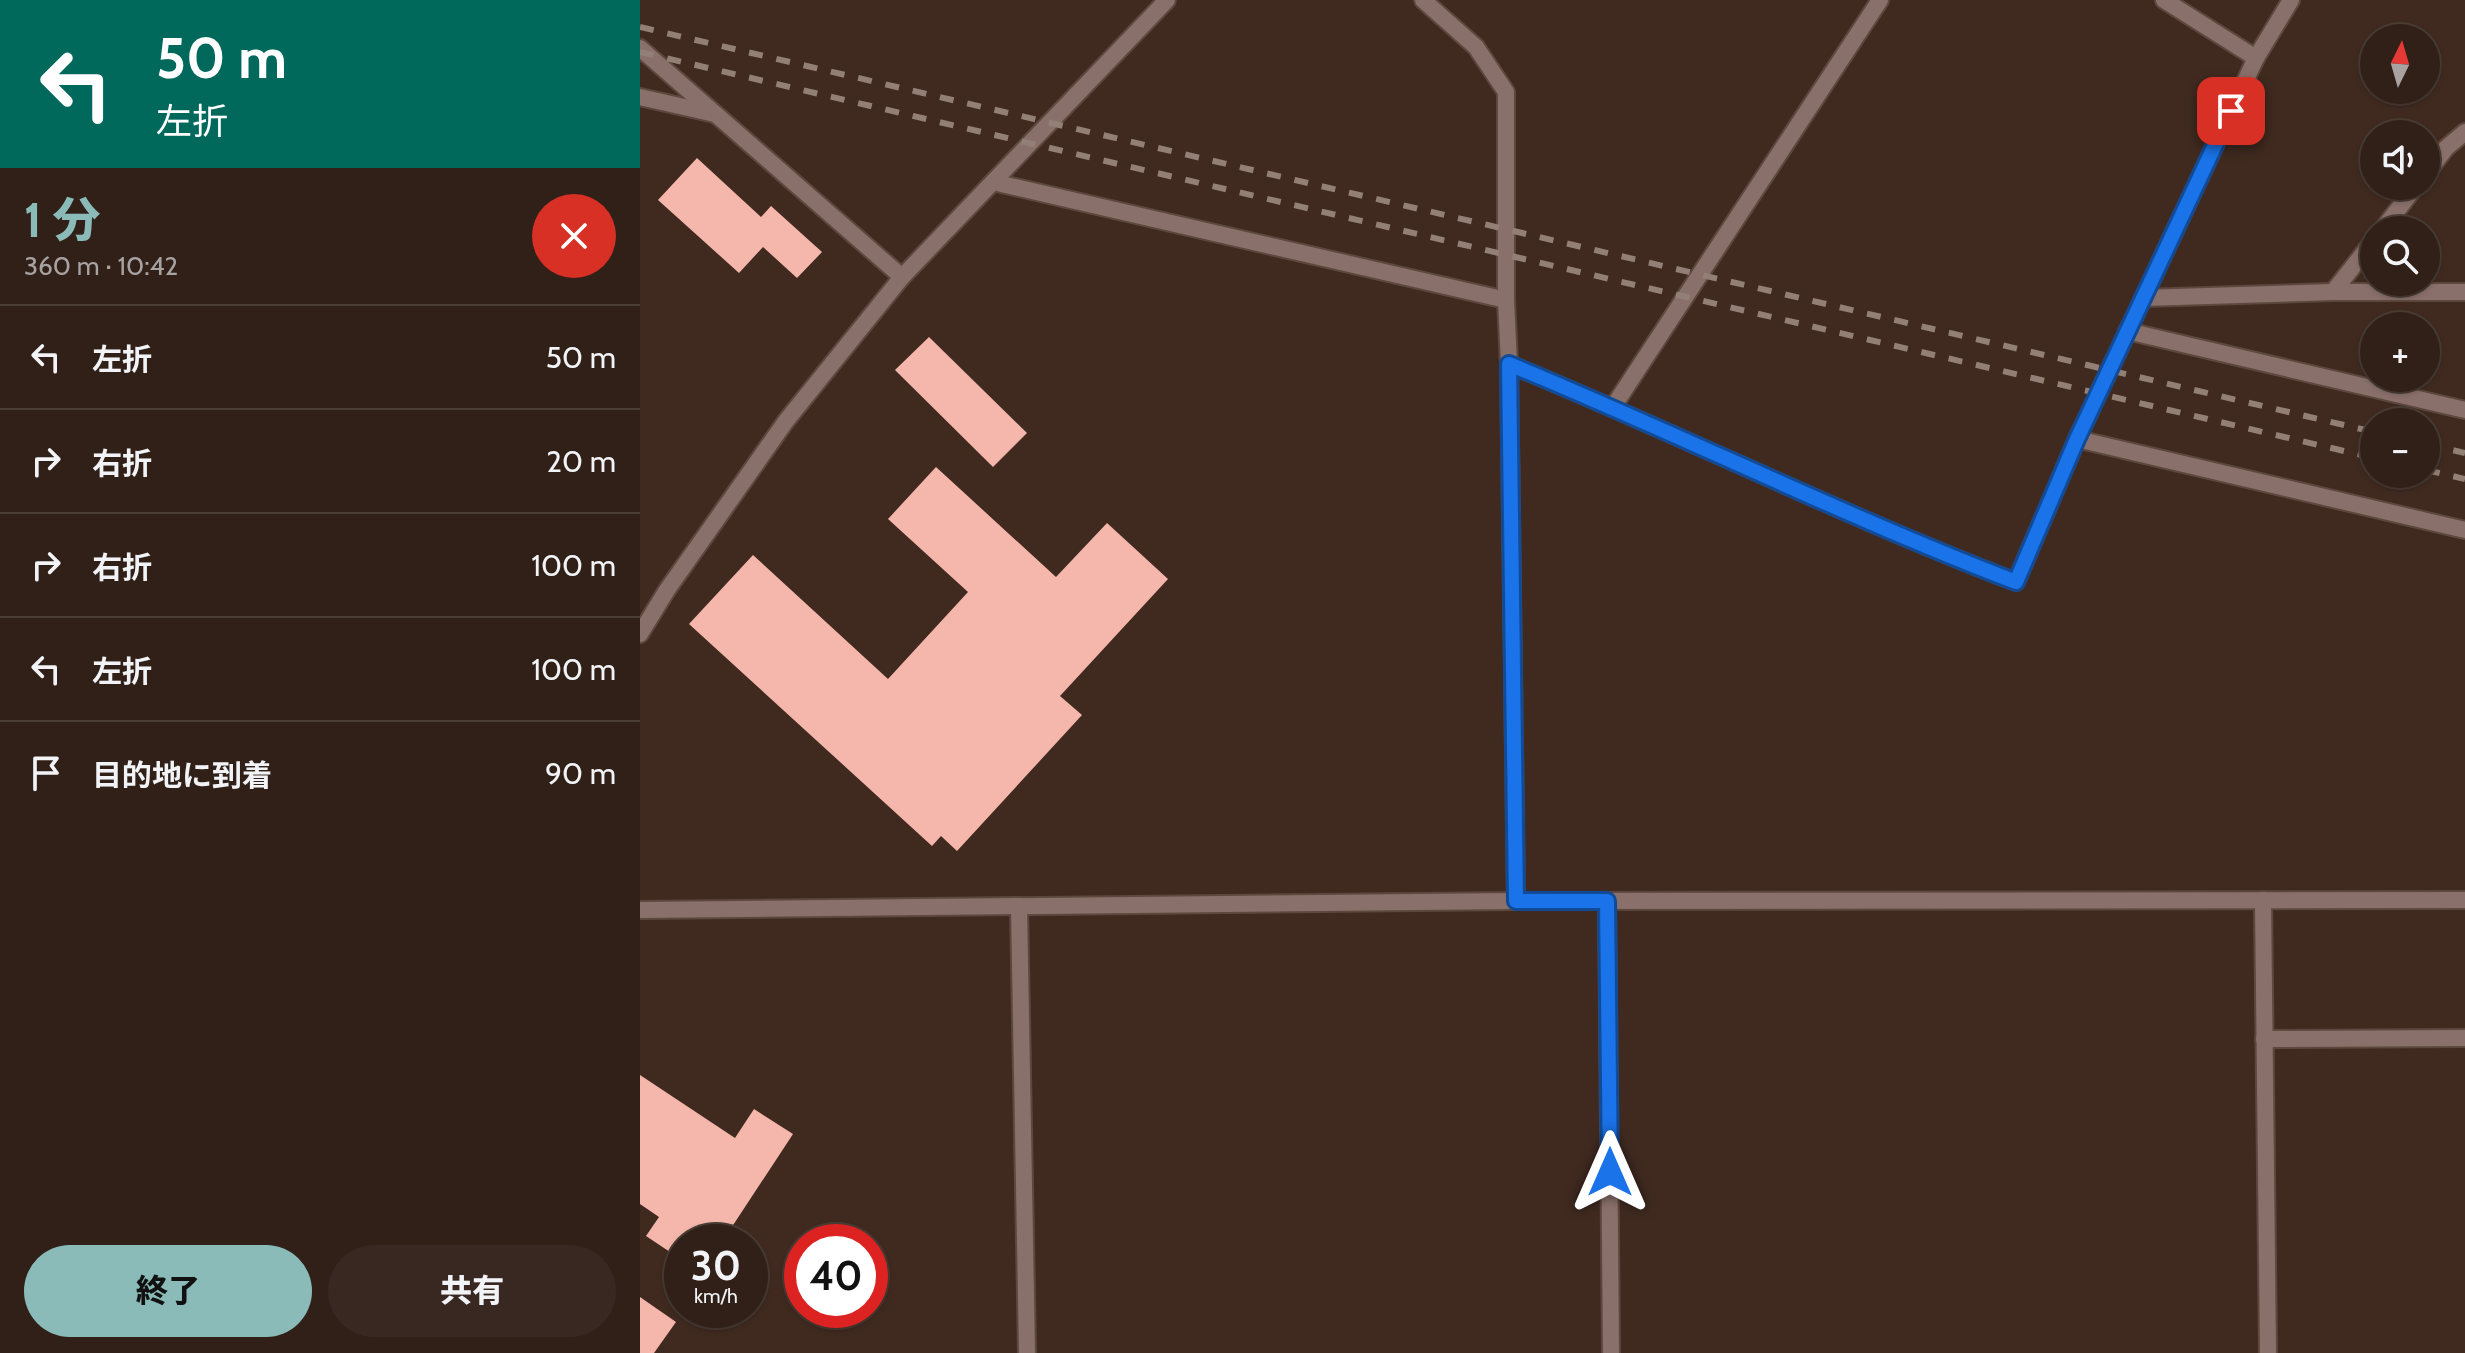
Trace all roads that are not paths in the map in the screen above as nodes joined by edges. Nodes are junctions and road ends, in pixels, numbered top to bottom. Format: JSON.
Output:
{"nodes":[{"id":1,"x":1167,"y":0,"type":"edge"},
{"id":2,"x":1423,"y":0,"type":"edge"},
{"id":3,"x":1880,"y":0,"type":"edge"},
{"id":4,"x":2164,"y":0,"type":"edge"},
{"id":5,"x":2291,"y":0,"type":"edge"},
{"id":6,"x":640,"y":48,"type":"edge"},
{"id":7,"x":2256,"y":58,"type":"junction"},
{"id":8,"x":640,"y":97,"type":"edge"},
{"id":9,"x":716,"y":115,"type":"junction"},
{"id":10,"x":2465,"y":132,"type":"edge"},
{"id":11,"x":2440,"y":156,"type":"edge"},
{"id":12,"x":993,"y":182,"type":"junction"},
{"id":13,"x":2405,"y":200,"type":"edge"},
{"id":14,"x":2393,"y":216,"type":"edge"},
{"id":15,"x":2360,"y":258,"type":"edge"},
{"id":16,"x":902,"y":277,"type":"junction"},
{"id":17,"x":2333,"y":292,"type":"junction"},
{"id":18,"x":2465,"y":292,"type":"edge"},
{"id":19,"x":2143,"y":298,"type":"junction"},
{"id":20,"x":1506,"y":300,"type":"junction"},
{"id":21,"x":2127,"y":331,"type":"junction"},
{"id":22,"x":1509,"y":364,"type":"junction"},
{"id":23,"x":1613,"y":407,"type":"junction"},
{"id":24,"x":2465,"y":410,"type":"edge"},
{"id":25,"x":2077,"y":439,"type":"junction"},
{"id":26,"x":2465,"y":530,"type":"edge"},
{"id":27,"x":640,"y":634,"type":"edge"},
{"id":28,"x":2263,"y":900,"type":"junction"},
{"id":29,"x":2465,"y":900,"type":"edge"},
{"id":30,"x":1516,"y":901,"type":"junction"},
{"id":31,"x":1607,"y":901,"type":"junction"},
{"id":32,"x":1019,"y":906,"type":"junction"},
{"id":33,"x":640,"y":910,"type":"edge"},
{"id":34,"x":2465,"y":1038,"type":"edge"},
{"id":35,"x":2264,"y":1039,"type":"junction"},
{"id":36,"x":1027,"y":1353,"type":"edge"},
{"id":37,"x":1611,"y":1353,"type":"edge"},
{"id":38,"x":2268,"y":1353,"type":"edge"}],
"edges":[{"from":1,"to":12,"type":"street"},
{"from":2,"to":20,"type":"street"},
{"from":3,"to":23,"type":"street"},
{"from":4,"to":7,"type":"street"},
{"from":5,"to":7,"type":"street"},
{"from":6,"to":9,"type":"street"},
{"from":7,"to":19,"type":"street"},
{"from":8,"to":9,"type":"street"},
{"from":9,"to":16,"type":"street"},
{"from":10,"to":11,"type":"street"},
{"from":12,"to":16,"type":"street"},
{"from":12,"to":20,"type":"street"},
{"from":13,"to":14,"type":"street"},
{"from":15,"to":17,"type":"street"},
{"from":16,"to":27,"type":"street"},
{"from":17,"to":18,"type":"street"},
{"from":17,"to":19,"type":"street"},
{"from":19,"to":21,"type":"street"},
{"from":20,"to":22,"type":"street"},
{"from":21,"to":24,"type":"street"},
{"from":21,"to":25,"type":"street"},
{"from":22,"to":23,"type":"street"},
{"from":22,"to":30,"type":"street"},
{"from":23,"to":25,"type":"street"},
{"from":25,"to":26,"type":"street"},
{"from":28,"to":29,"type":"street"},
{"from":28,"to":31,"type":"street"},
{"from":28,"to":35,"type":"street"},
{"from":30,"to":31,"type":"street"},
{"from":30,"to":32,"type":"street"},
{"from":31,"to":37,"type":"street"},
{"from":32,"to":33,"type":"street"},
{"from":32,"to":36,"type":"street"},
{"from":34,"to":35,"type":"street"},
{"from":35,"to":38,"type":"street"}]}
